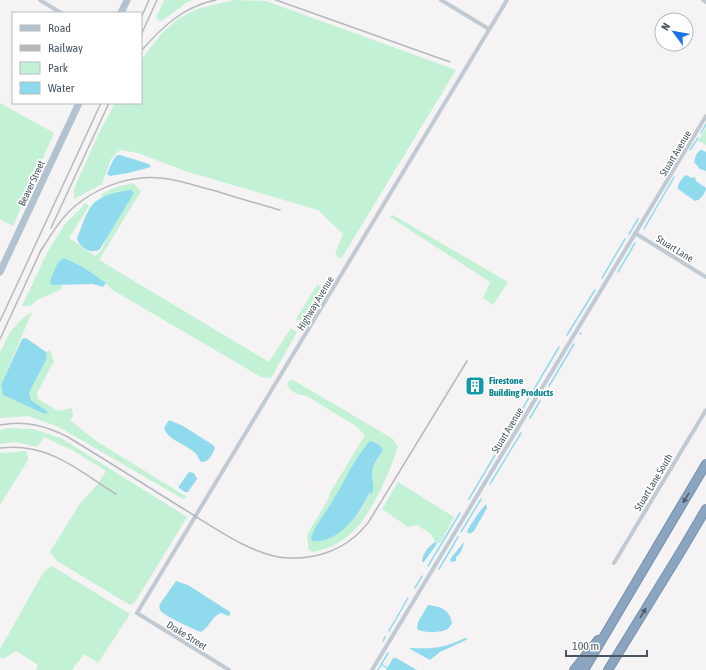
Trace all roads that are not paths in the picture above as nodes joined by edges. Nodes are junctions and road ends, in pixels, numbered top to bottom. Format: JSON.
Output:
{"nodes":[{"id":1,"x":40,"y":0,"type":"edge"},
{"id":2,"x":127,"y":0,"type":"edge"},
{"id":3,"x":441,"y":0,"type":"edge"},
{"id":4,"x":507,"y":0,"type":"edge"},
{"id":5,"x":703,"y":0,"type":"edge"},
{"id":6,"x":706,"y":2,"type":"edge"},
{"id":7,"x":59,"y":12,"type":"edge"},
{"id":8,"x":121,"y":12,"type":"edge"},
{"id":9,"x":489,"y":29,"type":"junction"},
{"id":10,"x":79,"y":104,"type":"edge"},
{"id":11,"x":706,"y":116,"type":"edge"},
{"id":12,"x":635,"y":233,"type":"junction"},
{"id":13,"x":0,"y":272,"type":"edge"},
{"id":14,"x":706,"y":276,"type":"edge"},
{"id":15,"x":706,"y":410,"type":"edge"},
{"id":16,"x":706,"y":464,"type":"edge"},
{"id":17,"x":706,"y":509,"type":"edge"},
{"id":18,"x":614,"y":562,"type":"dead end"},
{"id":19,"x":137,"y":613,"type":"joint"},
{"id":20,"x":609,"y":627,"type":"junction"},
{"id":21,"x":229,"y":670,"type":"edge"},
{"id":22,"x":372,"y":670,"type":"edge"},
{"id":23,"x":574,"y":670,"type":"edge"},
{"id":24,"x":584,"y":670,"type":"edge"},
{"id":25,"x":608,"y":670,"type":"edge"}],
"edges":[{"from":1,"to":7,"type":"street"},
{"from":2,"to":8,"type":"main road"},
{"from":3,"to":9,"type":"street"},
{"from":4,"to":9,"type":"street","name":"Highway Avenue"},
{"from":5,"to":6,"type":"street"},
{"from":9,"to":19,"type":"street","name":"Highway Avenue"},
{"from":10,"to":13,"type":"main road","name":"Beaver Street"},
{"from":11,"to":12,"type":"street","name":"Stuart Avenue"},
{"from":12,"to":14,"type":"street","name":"Stuart Lane"},
{"from":12,"to":22,"type":"street","name":"Stuart Avenue"},
{"from":15,"to":18,"type":"street","name":"Stuart Lane South"},
{"from":16,"to":20,"type":"highway","one_way":true},
{"from":25,"to":17,"type":"highway","one_way":true},
{"from":19,"to":21,"type":"street","name":"Drake Street"},
{"from":20,"to":23,"type":"highway"},
{"from":20,"to":24,"type":"highway"}]}
